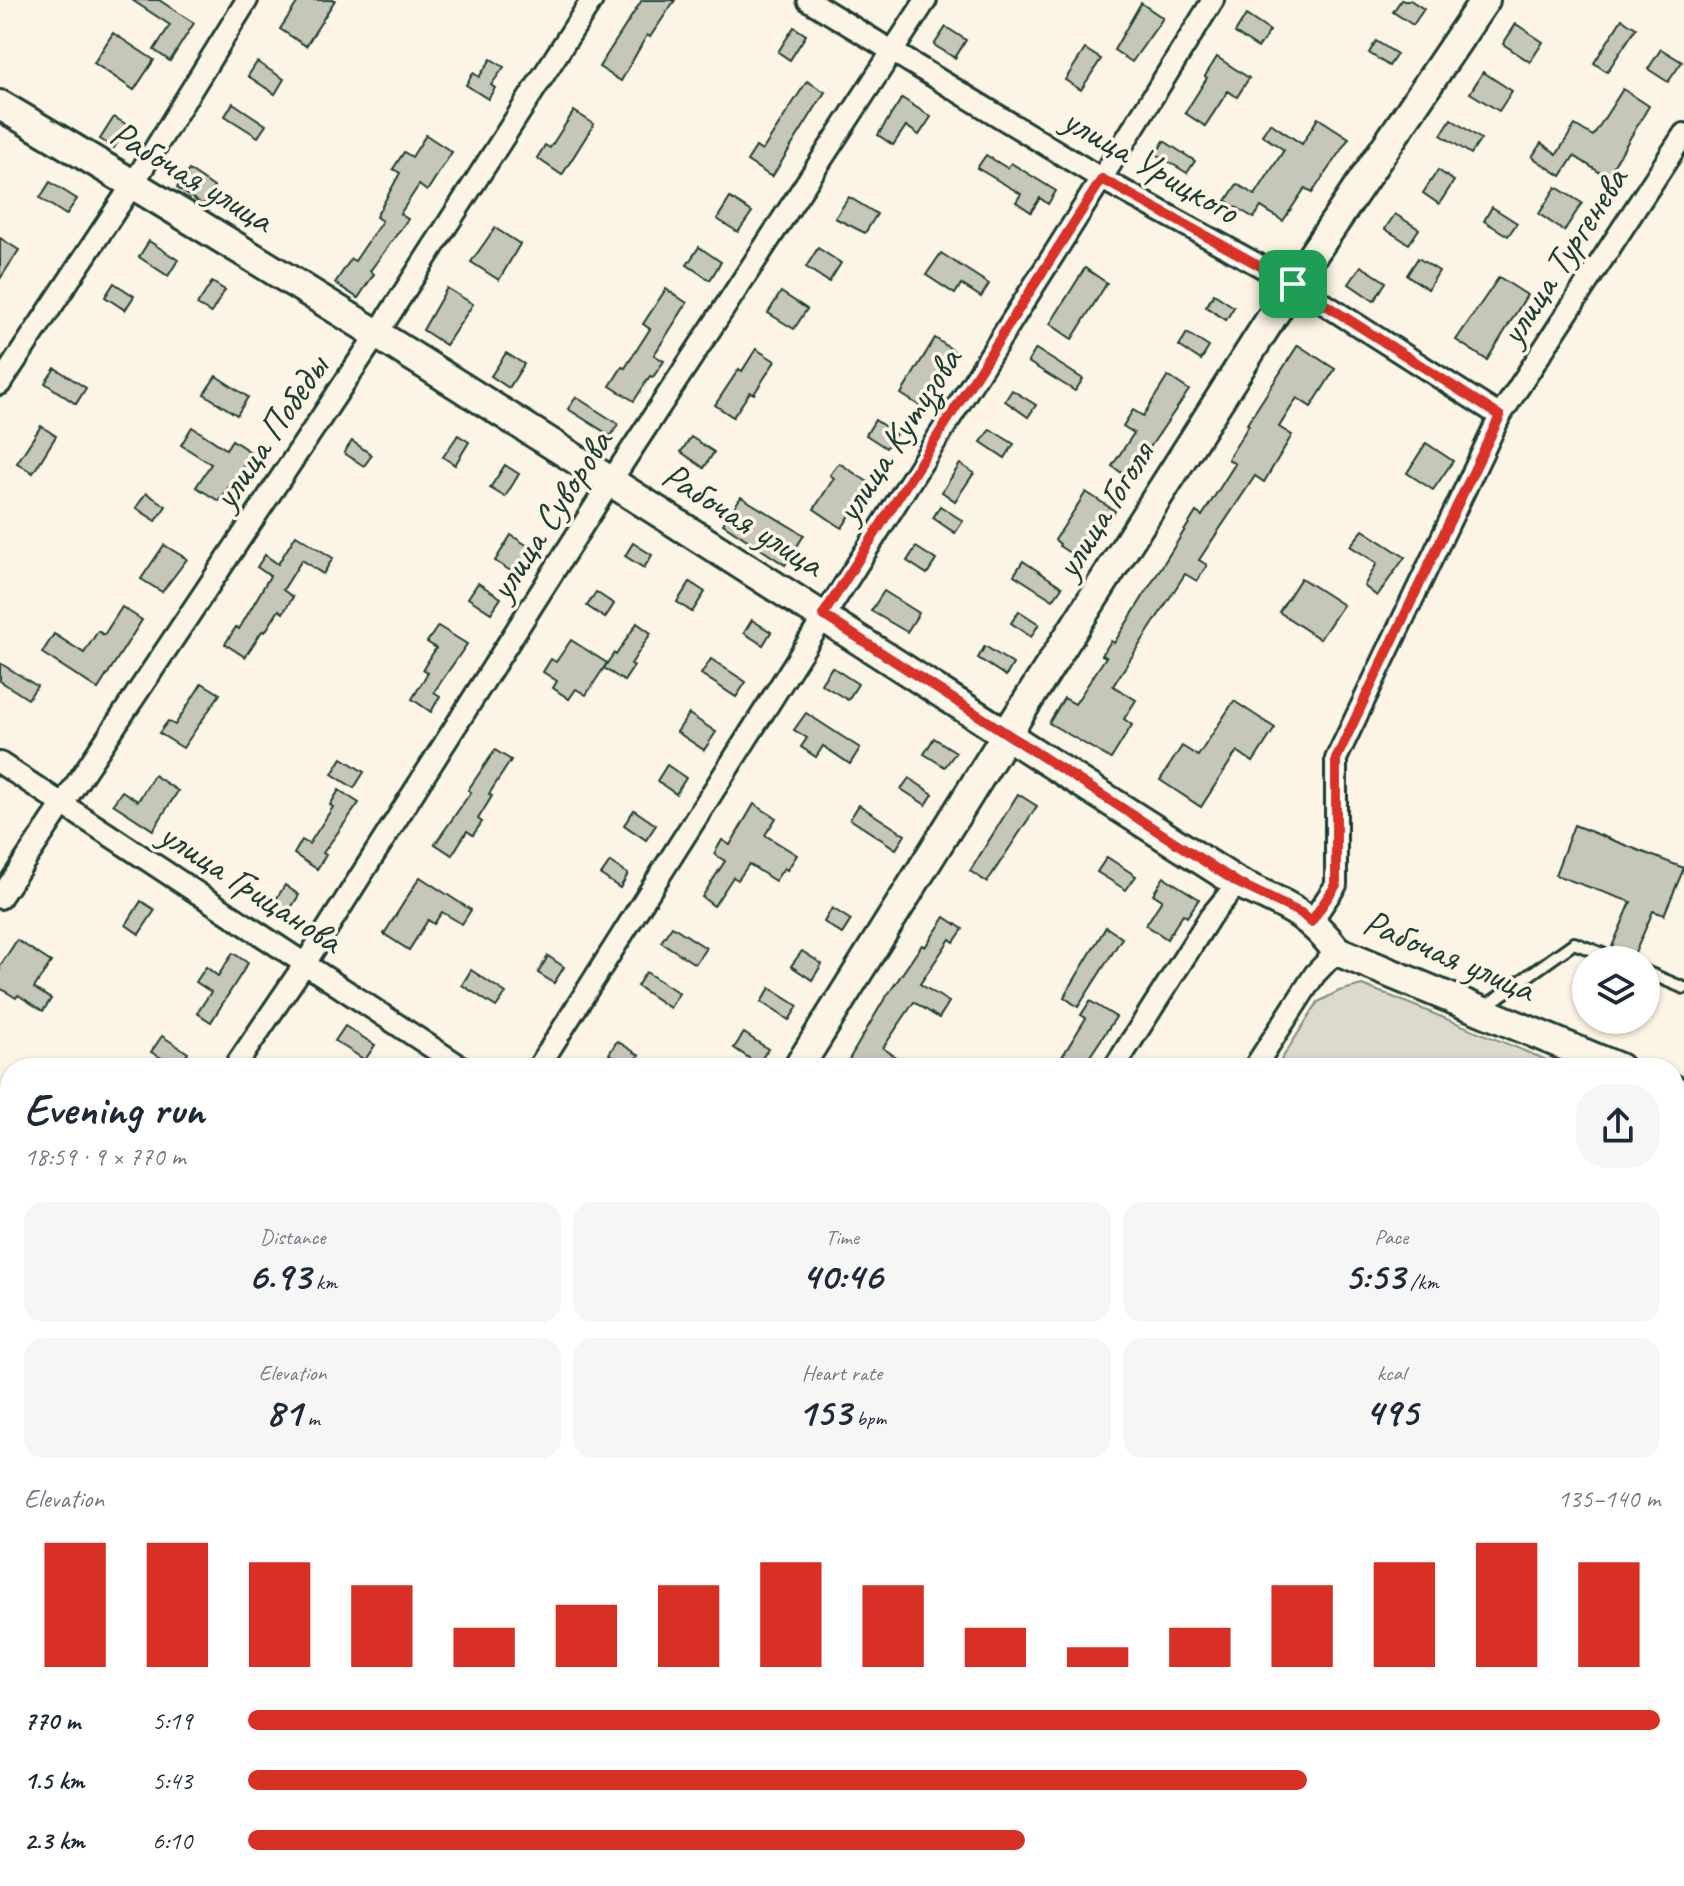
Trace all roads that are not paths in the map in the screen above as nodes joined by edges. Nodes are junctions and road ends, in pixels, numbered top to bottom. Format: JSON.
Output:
{"nodes":[{"id":1,"x":247,"y":0,"type":"edge"},
{"id":2,"x":592,"y":0,"type":"edge"},
{"id":3,"x":808,"y":0,"type":"edge"},
{"id":4,"x":926,"y":0,"type":"edge"},
{"id":5,"x":1213,"y":0,"type":"edge"},
{"id":6,"x":1485,"y":0,"type":"edge"},
{"id":7,"x":893,"y":53,"type":"junction"},
{"id":8,"x":0,"y":105,"type":"edge"},
{"id":9,"x":1684,"y":134,"type":"edge"},
{"id":10,"x":1102,"y":179,"type":"junction"},
{"id":11,"x":133,"y":184,"type":"junction"},
{"id":12,"x":1293,"y":284,"type":"junction"},
{"id":13,"x":377,"y":334,"type":"junction"},
{"id":14,"x":0,"y":384,"type":"edge"},
{"id":15,"x":1500,"y":416,"type":"junction"},
{"id":16,"x":611,"y":481,"type":"junction"},
{"id":17,"x":823,"y":615,"type":"junction"},
{"id":18,"x":1006,"y":735,"type":"junction"},
{"id":19,"x":0,"y":763,"type":"edge"},
{"id":20,"x":62,"y":805,"type":"junction"},
{"id":21,"x":1238,"y":883,"type":"junction"},
{"id":22,"x":0,"y":898,"type":"edge"},
{"id":23,"x":1311,"y":922,"type":"junction"},
{"id":24,"x":1582,"y":946,"type":"edge"},
{"id":25,"x":1337,"y":951,"type":"junction"},
{"id":26,"x":306,"y":962,"type":"junction"},
{"id":27,"x":1660,"y":978,"type":"edge"},
{"id":28,"x":1684,"y":988,"type":"edge"},
{"id":29,"x":1480,"y":1010,"type":"junction"},
{"id":30,"x":241,"y":1058,"type":"edge"},
{"id":31,"x":448,"y":1058,"type":"edge"},
{"id":32,"x":544,"y":1058,"type":"edge"},
{"id":33,"x":804,"y":1058,"type":"edge"},
{"id":34,"x":1120,"y":1058,"type":"edge"},
{"id":35,"x":1260,"y":1058,"type":"edge"},
{"id":36,"x":1595,"y":1058,"type":"edge"}],
"edges":[{"from":1,"to":11,"type":"street"},
{"from":2,"to":13,"type":"street","name":"улица Победы"},
{"from":3,"to":7,"type":"street","name":"улица Урицкого"},
{"from":4,"to":7,"type":"street","name":"улица Суворова"},
{"from":5,"to":10,"type":"street","name":"улица Кутузова"},
{"from":6,"to":12,"type":"street","name":"улица Гоголя"},
{"from":7,"to":10,"type":"street","name":"улица Урицкого"},
{"from":7,"to":16,"type":"street","name":"улица Суворова"},
{"from":8,"to":11,"type":"street","name":"Рабочая улица"},
{"from":9,"to":15,"type":"street","name":"улица Тургенева"},
{"from":10,"to":12,"type":"street","name":"улица Урицкого"},
{"from":10,"to":17,"type":"street","name":"улица Кутузова"},
{"from":11,"to":13,"type":"street","name":"Рабочая улица"},
{"from":11,"to":14,"type":"street"},
{"from":12,"to":15,"type":"street","name":"улица Урицкого"},
{"from":12,"to":18,"type":"street","name":"улица Гоголя"},
{"from":13,"to":16,"type":"street","name":"Рабочая улица"},
{"from":13,"to":20,"type":"street","name":"улица Победы"},
{"from":15,"to":23,"type":"street","name":"улица Тургенева"},
{"from":16,"to":17,"type":"street","name":"Рабочая улица"},
{"from":16,"to":26,"type":"street","name":"улица Суворова"},
{"from":17,"to":18,"type":"street","name":"Рабочая улица"},
{"from":17,"to":32,"type":"street","name":"улица Кутузова"},
{"from":18,"to":21,"type":"street","name":"Рабочая улица"},
{"from":18,"to":33,"type":"street","name":"улица Гоголя"},
{"from":19,"to":20,"type":"street","name":"улица Грицанова"},
{"from":20,"to":22,"type":"street","name":"улица Победы"},
{"from":20,"to":26,"type":"street","name":"улица Грицанова"},
{"from":21,"to":23,"type":"street","name":"Рабочая улица"},
{"from":21,"to":34,"type":"street"},
{"from":23,"to":25,"type":"street","name":"Рабочая улица"},
{"from":24,"to":29,"type":"lane"},
{"from":25,"to":29,"type":"street","name":"Рабочая улица"},
{"from":25,"to":35,"type":"street"},
{"from":26,"to":30,"type":"street","name":"улица Суворова"},
{"from":26,"to":31,"type":"street","name":"улица Грицанова"},
{"from":27,"to":28,"type":"lane"},
{"from":29,"to":36,"type":"street","name":"Рабочая улица"}]}
